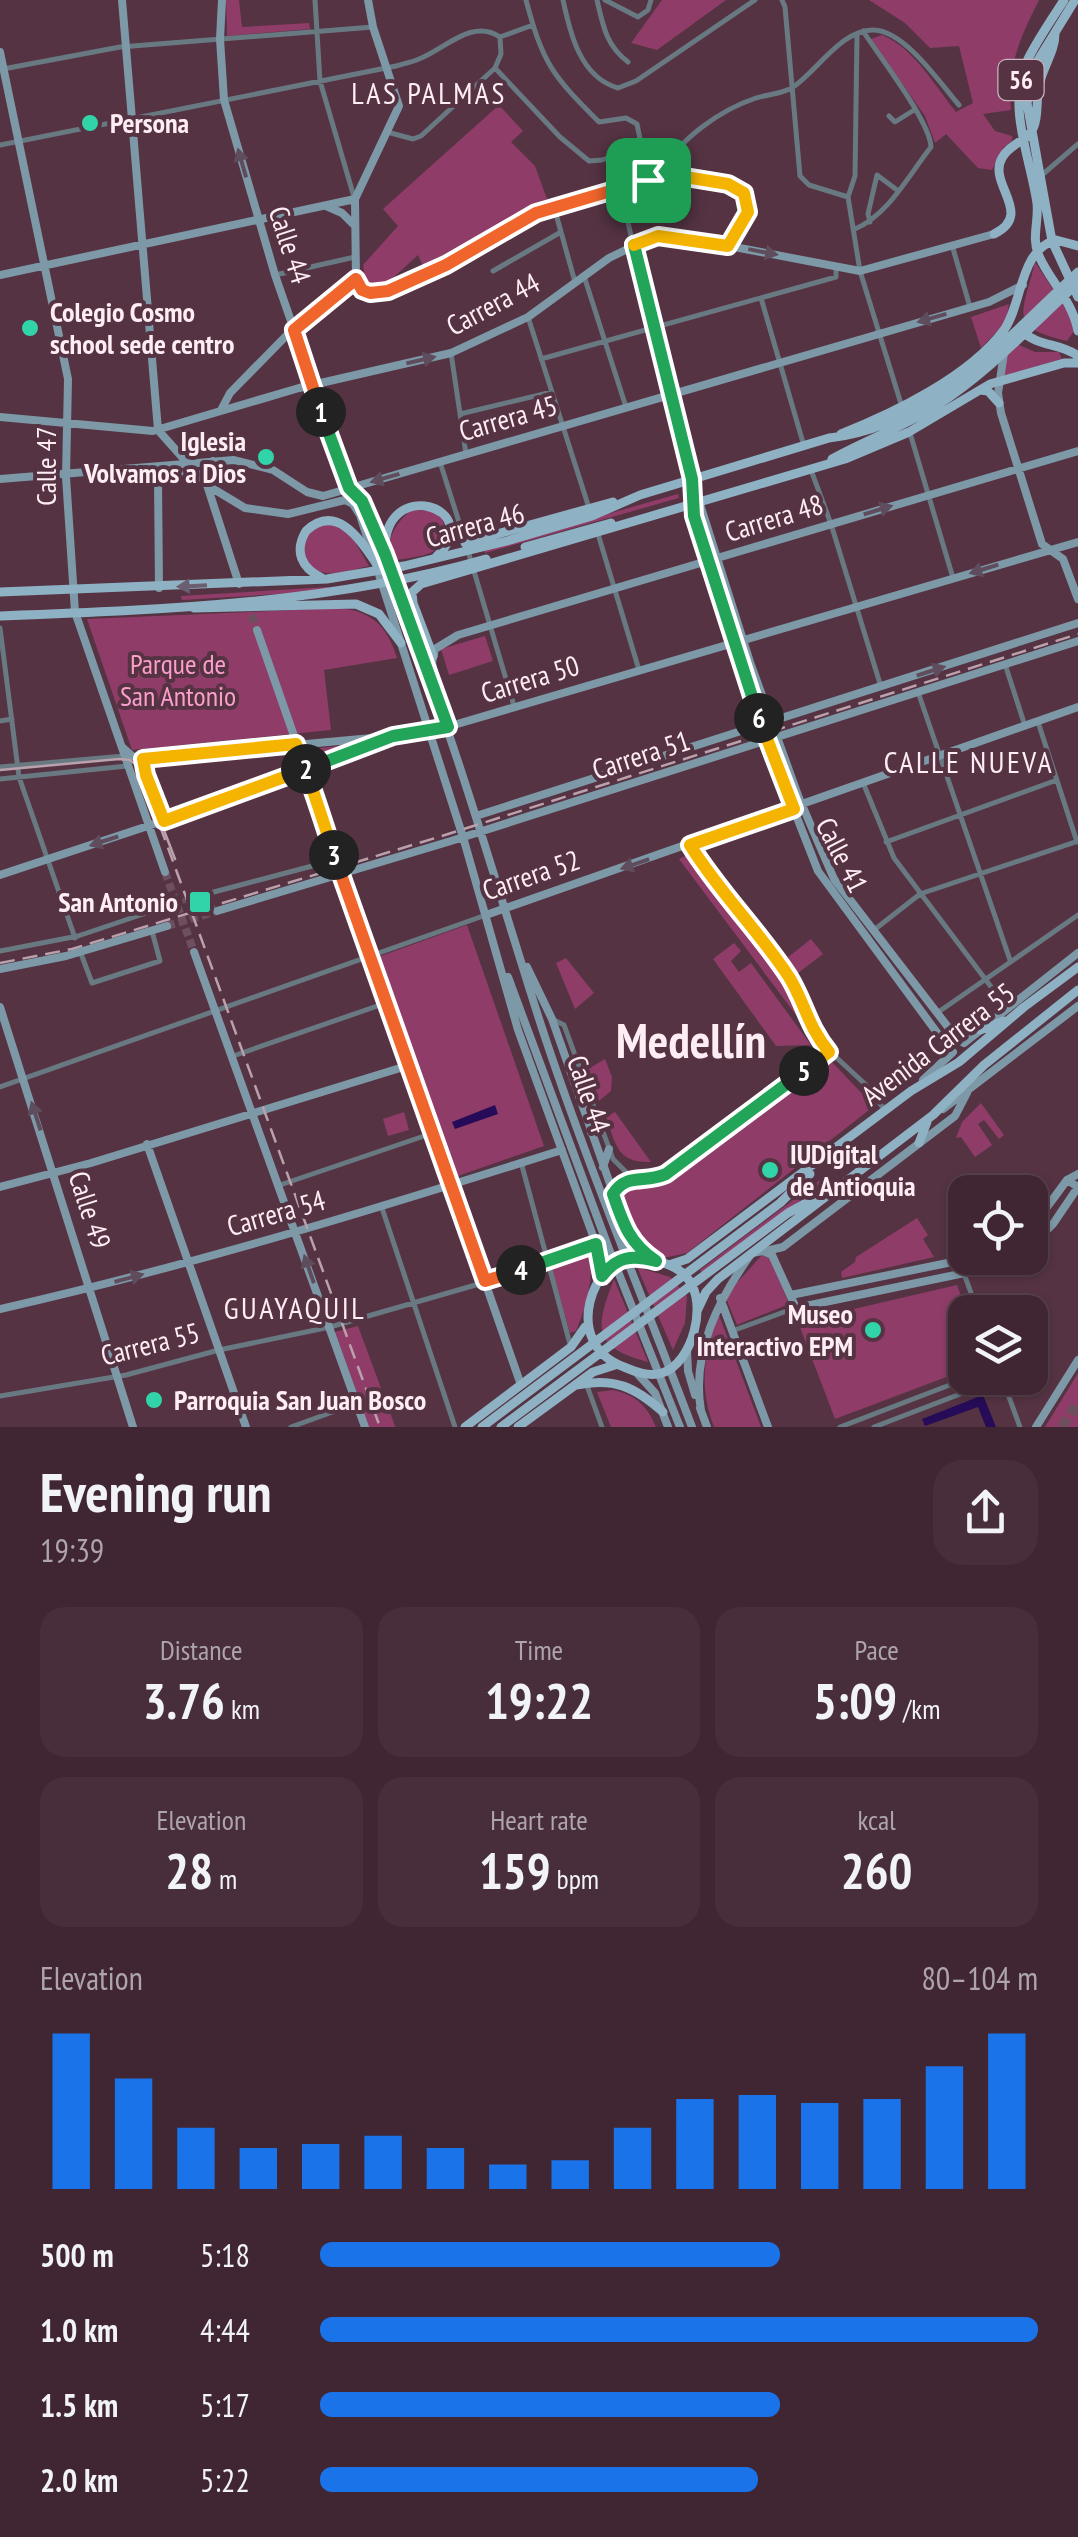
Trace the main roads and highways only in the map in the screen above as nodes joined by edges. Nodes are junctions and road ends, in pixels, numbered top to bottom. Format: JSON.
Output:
{"nodes":[{"id":1,"x":1064,"y":0,"type":"edge"},
{"id":2,"x":1076,"y":1,"type":"edge"},
{"id":3,"x":1054,"y":32,"type":"junction"},
{"id":4,"x":994,"y":234,"type":"road end"},
{"id":5,"x":1054,"y":238,"type":"junction"},
{"id":6,"x":1076,"y":244,"type":"edge"},
{"id":7,"x":1037,"y":250,"type":"junction"},
{"id":8,"x":1078,"y":272,"type":"edge"},
{"id":9,"x":1078,"y":283,"type":"edge"},
{"id":10,"x":1078,"y":296,"type":"edge"},
{"id":11,"x":1015,"y":311,"type":"junction"},
{"id":12,"x":1078,"y":331,"type":"edge"},
{"id":13,"x":1078,"y":360,"type":"edge"},
{"id":14,"x":963,"y":367,"type":"junction"},
{"id":15,"x":978,"y":390,"type":"junction"},
{"id":16,"x":999,"y":402,"type":"road end"},
{"id":17,"x":889,"y":428,"type":"junction"},
{"id":18,"x":829,"y":438,"type":"junction"},
{"id":19,"x":825,"y":463,"type":"junction"},
{"id":20,"x":590,"y":521,"type":"junction"},
{"id":21,"x":465,"y":543,"type":"road end"},
{"id":22,"x":385,"y":554,"type":"road end"},
{"id":23,"x":430,"y":560,"type":"junction"},
{"id":24,"x":376,"y":562,"type":"road end"},
{"id":25,"x":326,"y":579,"type":"junction"},
{"id":26,"x":413,"y":590,"type":"junction"},
{"id":27,"x":0,"y":592,"type":"edge"},
{"id":28,"x":176,"y":606,"type":"junction"},
{"id":29,"x":405,"y":612,"type":"road end"},
{"id":30,"x":0,"y":616,"type":"edge"},
{"id":31,"x":401,"y":643,"type":"road end"},
{"id":32,"x":434,"y":656,"type":"road end"},
{"id":33,"x":1078,"y":968,"type":"edge"},
{"id":34,"x":1078,"y":990,"type":"edge"},
{"id":35,"x":1009,"y":1013,"type":"junction"},
{"id":36,"x":980,"y":1030,"type":"road end"},
{"id":37,"x":931,"y":1117,"type":"junction"},
{"id":38,"x":919,"y":1143,"type":"road end"},
{"id":39,"x":826,"y":1157,"type":"junction"},
{"id":40,"x":843,"y":1183,"type":"junction"},
{"id":41,"x":669,"y":1265,"type":"junction"},
{"id":42,"x":697,"y":1311,"type":"junction"},
{"id":43,"x":588,"y":1319,"type":"junction"},
{"id":44,"x":618,"y":1365,"type":"junction"},
{"id":45,"x":573,"y":1386,"type":"junction"},
{"id":46,"x":663,"y":1412,"type":"road end"},
{"id":47,"x":533,"y":1422,"type":"edge"},
{"id":48,"x":465,"y":1427,"type":"edge"},
{"id":49,"x":482,"y":1427,"type":"edge"},
{"id":50,"x":502,"y":1427,"type":"edge"},
{"id":51,"x":518,"y":1427,"type":"edge"}],
"edges":[{"from":1,"to":7,"type":"main road","number":"56"},
{"from":2,"to":3,"type":"main road","number":"56"},
{"from":3,"to":4,"type":"main road"},
{"from":3,"to":5,"type":"main road","number":"56"},
{"from":5,"to":6,"type":"main road"},
{"from":5,"to":7,"type":"main road"},
{"from":5,"to":10,"type":"main road"},
{"from":7,"to":11,"type":"main road"},
{"from":7,"to":12,"type":"main road"},
{"from":8,"to":17,"type":"main road","name":"Carrera 46"},
{"from":9,"to":17,"type":"main road","name":"Carrera 46"},
{"from":11,"to":13,"type":"main road"},
{"from":11,"to":14,"type":"main road","name":"Carrera 46"},
{"from":13,"to":15,"type":"main road","name":"Carrera 46"},
{"from":14,"to":15,"type":"main road"},
{"from":14,"to":18,"type":"main road","name":"Carrera 46"},
{"from":15,"to":16,"type":"main road"},
{"from":15,"to":19,"type":"main road","name":"Carrera 46"},
{"from":17,"to":18,"type":"main road","name":"Carrera 46"},
{"from":17,"to":19,"type":"main road","name":"Carrera 46"},
{"from":18,"to":20,"type":"main road","name":"Carrera 46"},
{"from":19,"to":20,"type":"main road","name":"Carrera 46"},
{"from":20,"to":21,"type":"main road"},
{"from":20,"to":23,"type":"main road","name":"Carrera 46"},
{"from":20,"to":26,"type":"main road","name":"Carrera 46"},
{"from":20,"to":28,"type":"main road","name":"Carrera 46"},
{"from":22,"to":23,"type":"main road"},
{"from":23,"to":25,"type":"main road","name":"Carrera 46"},
{"from":24,"to":25,"type":"main road"},
{"from":25,"to":27,"type":"main road","name":"Carrera 46","one_way":true},
{"from":26,"to":29,"type":"main road","name":"Carrera 46"},
{"from":26,"to":32,"type":"main road"},
{"from":28,"to":30,"type":"main road","name":"Carrera 46"},
{"from":28,"to":31,"type":"main road","name":"Carrera 46"},
{"from":33,"to":35,"type":"main road","name":"Avenida Carrera 55"},
{"from":34,"to":37,"type":"main road","name":"Avenida Carrera 55"},
{"from":35,"to":36,"type":"main road"},
{"from":35,"to":39,"type":"main road","name":"Avenida Carrera 55"},
{"from":37,"to":38,"type":"main road"},
{"from":37,"to":40,"type":"main road","name":"Avenida Carrera 55"},
{"from":39,"to":41,"type":"main road","name":"Avenida Carrera 55"},
{"from":39,"to":49,"type":"main road","name":"Avenida Carrera 55"},
{"from":40,"to":42,"type":"main road","name":"Avenida Carrera 55"},
{"from":40,"to":50,"type":"main road","name":"Avenida Carrera 55"},
{"from":41,"to":42,"type":"main road"},
{"from":41,"to":43,"type":"main road"},
{"from":42,"to":44,"type":"main road"},
{"from":43,"to":44,"type":"main road"},
{"from":43,"to":48,"type":"main road"},
{"from":44,"to":45,"type":"main road"},
{"from":45,"to":46,"type":"main road"},
{"from":45,"to":47,"type":"main road"},
{"from":47,"to":51,"type":"main road"}]}
